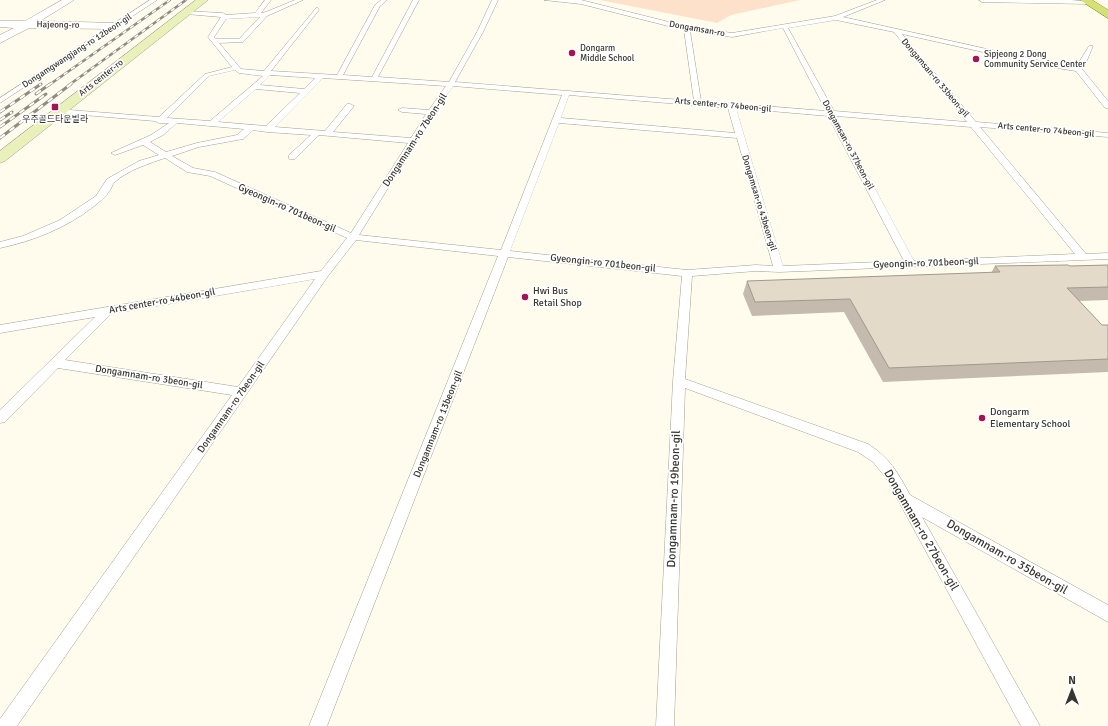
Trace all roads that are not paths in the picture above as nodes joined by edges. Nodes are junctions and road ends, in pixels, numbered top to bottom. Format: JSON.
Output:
{"nodes":[{"id":1,"x":69,"y":0,"type":"edge"},
{"id":2,"x":154,"y":0,"type":"edge"},
{"id":3,"x":203,"y":0,"type":"edge"},
{"id":4,"x":268,"y":0,"type":"edge"},
{"id":5,"x":300,"y":0,"type":"edge"},
{"id":6,"x":384,"y":0,"type":"edge"},
{"id":7,"x":416,"y":0,"type":"edge"},
{"id":8,"x":495,"y":0,"type":"edge"},
{"id":9,"x":547,"y":0,"type":"edge"},
{"id":10,"x":882,"y":0,"type":"edge"},
{"id":11,"x":982,"y":0,"type":"edge"},
{"id":12,"x":581,"y":1,"type":"edge"},
{"id":13,"x":1087,"y":1,"type":"edge"},
{"id":14,"x":317,"y":9,"type":"dead end"},
{"id":15,"x":186,"y":12,"type":"junction"},
{"id":16,"x":257,"y":14,"type":"junction"},
{"id":17,"x":1108,"y":15,"type":"edge"},
{"id":18,"x":224,"y":17,"type":"junction"},
{"id":19,"x":836,"y":18,"type":"junction"},
{"id":20,"x":0,"y":24,"type":"edge"},
{"id":21,"x":26,"y":25,"type":"junction"},
{"id":22,"x":116,"y":26,"type":"junction"},
{"id":23,"x":785,"y":27,"type":"junction"},
{"id":24,"x":687,"y":28,"type":"junction"},
{"id":25,"x":896,"y":31,"type":"junction"},
{"id":26,"x":0,"y":40,"type":"edge"},
{"id":27,"x":214,"y":41,"type":"junction"},
{"id":28,"x":1091,"y":47,"type":"dead end"},
{"id":29,"x":234,"y":68,"type":"junction"},
{"id":30,"x":1078,"y":69,"type":"junction"},
{"id":31,"x":266,"y":73,"type":"junction"},
{"id":32,"x":321,"y":76,"type":"junction"},
{"id":33,"x":339,"y":77,"type":"junction"},
{"id":34,"x":374,"y":79,"type":"junction"},
{"id":35,"x":452,"y":84,"type":"junction"},
{"id":36,"x":254,"y":87,"type":"junction"},
{"id":37,"x":306,"y":91,"type":"junction"},
{"id":38,"x":567,"y":92,"type":"junction"},
{"id":39,"x":0,"y":101,"type":"edge"},
{"id":40,"x":698,"y":103,"type":"junction"},
{"id":41,"x":731,"y":105,"type":"junction"},
{"id":42,"x":350,"y":106,"type":"dead end"},
{"id":43,"x":1108,"y":106,"type":"edge"},
{"id":44,"x":402,"y":110,"type":"dead end"},
{"id":45,"x":60,"y":111,"type":"junction"},
{"id":46,"x":431,"y":112,"type":"junction"},
{"id":47,"x":831,"y":113,"type":"junction"},
{"id":48,"x":555,"y":120,"type":"junction"},
{"id":49,"x":159,"y":121,"type":"junction"},
{"id":50,"x":174,"y":122,"type":"junction"},
{"id":51,"x":210,"y":125,"type":"junction"},
{"id":52,"x":973,"y":125,"type":"junction"},
{"id":53,"x":250,"y":128,"type":"junction"},
{"id":54,"x":267,"y":130,"type":"junction"},
{"id":55,"x":316,"y":134,"type":"junction"},
{"id":56,"x":326,"y":135,"type":"junction"},
{"id":57,"x":1108,"y":135,"type":"edge"},
{"id":58,"x":740,"y":136,"type":"junction"},
{"id":59,"x":413,"y":141,"type":"junction"},
{"id":60,"x":145,"y":143,"type":"junction"},
{"id":61,"x":115,"y":153,"type":"dead end"},
{"id":62,"x":166,"y":156,"type":"junction"},
{"id":63,"x":292,"y":157,"type":"dead end"},
{"id":64,"x":0,"y":158,"type":"edge"},
{"id":65,"x":353,"y":237,"type":"junction"},
{"id":66,"x":0,"y":245,"type":"edge"},
{"id":67,"x":505,"y":252,"type":"junction"},
{"id":68,"x":1108,"y":256,"type":"edge"},
{"id":69,"x":1083,"y":257,"type":"junction"},
{"id":70,"x":911,"y":264,"type":"junction"},
{"id":71,"x":779,"y":269,"type":"junction"},
{"id":72,"x":687,"y":272,"type":"junction"},
{"id":73,"x":324,"y":274,"type":"junction"},
{"id":74,"x":108,"y":310,"type":"junction"},
{"id":75,"x":0,"y":329,"type":"edge"},
{"id":76,"x":55,"y":363,"type":"junction"},
{"id":77,"x":679,"y":381,"type":"junction"},
{"id":78,"x":242,"y":392,"type":"junction"},
{"id":79,"x":0,"y":418,"type":"edge"},
{"id":80,"x":905,"y":499,"type":"junction"},
{"id":81,"x":1108,"y":614,"type":"edge"},
{"id":82,"x":6,"y":726,"type":"edge"},
{"id":83,"x":318,"y":726,"type":"edge"},
{"id":84,"x":665,"y":726,"type":"edge"},
{"id":85,"x":1031,"y":726,"type":"edge"}],
"edges":[{"from":1,"to":21,"type":"street"},
{"from":2,"to":22,"type":"lane","name":"Dongamgwangjang-ro 12beon-gil"},
{"from":3,"to":15,"type":"street","name":"Arts center-ro"},
{"from":4,"to":16,"type":"lane"},
{"from":5,"to":16,"type":"lane"},
{"from":6,"to":33,"type":"lane"},
{"from":7,"to":34,"type":"lane"},
{"from":8,"to":35,"type":"lane","name":"Dongamnam-ro 7beon-gil"},
{"from":9,"to":12,"type":"lane","name":"Dongamsan-ro"},
{"from":10,"to":19,"type":"lane","name":"Dongamsan-ro"},
{"from":11,"to":13,"type":"lane"},
{"from":12,"to":24,"type":"lane","name":"Dongamsan-ro"},
{"from":13,"to":17,"type":"main road"},
{"from":14,"to":31,"type":"lane"},
{"from":15,"to":18,"type":"lane"},
{"from":15,"to":45,"type":"street","name":"Arts center-ro"},
{"from":16,"to":18,"type":"lane"},
{"from":16,"to":27,"type":"lane"},
{"from":18,"to":27,"type":"lane"},
{"from":19,"to":23,"type":"lane","name":"Dongamsan-ro"},
{"from":19,"to":25,"type":"lane","name":"Dongamsan-ro 33beon-gil"},
{"from":20,"to":21,"type":"street","name":"Hajeong-ro"},
{"from":21,"to":22,"type":"street","name":"Hajeong-ro"},
{"from":21,"to":26,"type":"street"},
{"from":22,"to":39,"type":"lane","name":"Dongamgwangjang-ro 12beon-gil"},
{"from":23,"to":24,"type":"lane","name":"Dongamsan-ro"},
{"from":23,"to":47,"type":"lane","name":"Dongamsan-ro 37beon-gil"},
{"from":24,"to":40,"type":"lane"},
{"from":25,"to":30,"type":"lane","name":"Dongamsan-ro 33beon-gil"},
{"from":25,"to":52,"type":"lane","name":"Dongamsan-ro 33beon-gil"},
{"from":27,"to":29,"type":"lane"},
{"from":28,"to":30,"type":"lane"},
{"from":29,"to":31,"type":"lane","name":"Arts center-ro 74beon-gil"},
{"from":29,"to":49,"type":"lane"},
{"from":30,"to":43,"type":"lane"},
{"from":31,"to":32,"type":"lane","name":"Arts center-ro 74beon-gil"},
{"from":31,"to":36,"type":"lane"},
{"from":32,"to":33,"type":"lane","name":"Arts center-ro 74beon-gil"},
{"from":32,"to":37,"type":"lane"},
{"from":33,"to":34,"type":"lane","name":"Arts center-ro 74beon-gil"},
{"from":34,"to":35,"type":"lane","name":"Arts center-ro 74beon-gil"},
{"from":35,"to":38,"type":"lane","name":"Arts center-ro 74beon-gil"},
{"from":35,"to":46,"type":"lane","name":"Dongamnam-ro 7beon-gil"},
{"from":36,"to":37,"type":"lane"},
{"from":36,"to":51,"type":"lane"},
{"from":37,"to":54,"type":"lane"},
{"from":38,"to":40,"type":"lane","name":"Arts center-ro 74beon-gil"},
{"from":38,"to":48,"type":"lane","name":"Dongamnam-ro 13beon-gil"},
{"from":40,"to":41,"type":"lane","name":"Arts center-ro 74beon-gil"},
{"from":41,"to":47,"type":"lane","name":"Arts center-ro 74beon-gil"},
{"from":41,"to":58,"type":"lane","name":"Dongamsan-ro 43beon-gil"},
{"from":42,"to":56,"type":"lane"},
{"from":44,"to":46,"type":"lane"},
{"from":45,"to":49,"type":"lane"},
{"from":45,"to":64,"type":"street","name":"Arts center-ro"},
{"from":46,"to":59,"type":"lane","name":"Dongamnam-ro 7beon-gil"},
{"from":47,"to":52,"type":"lane","name":"Arts center-ro 74beon-gil"},
{"from":47,"to":70,"type":"lane","name":"Dongamsan-ro 37beon-gil"},
{"from":48,"to":58,"type":"lane"},
{"from":48,"to":67,"type":"lane","name":"Dongamnam-ro 13beon-gil"},
{"from":49,"to":50,"type":"lane"},
{"from":50,"to":51,"type":"lane"},
{"from":50,"to":60,"type":"lane"},
{"from":51,"to":53,"type":"lane"},
{"from":52,"to":57,"type":"lane","name":"Arts center-ro 74beon-gil"},
{"from":52,"to":69,"type":"lane"},
{"from":53,"to":54,"type":"lane"},
{"from":53,"to":62,"type":"lane"},
{"from":54,"to":55,"type":"lane"},
{"from":55,"to":56,"type":"lane"},
{"from":55,"to":63,"type":"lane"},
{"from":56,"to":59,"type":"lane"},
{"from":58,"to":71,"type":"lane","name":"Dongamsan-ro 43beon-gil"},
{"from":59,"to":65,"type":"lane","name":"Dongamnam-ro 7beon-gil"},
{"from":60,"to":61,"type":"lane"},
{"from":60,"to":62,"type":"lane","name":"Gyeongin-ro 701beon-gil"},
{"from":62,"to":65,"type":"lane","name":"Gyeongin-ro 701beon-gil"},
{"from":62,"to":66,"type":"lane"},
{"from":65,"to":67,"type":"lane","name":"Gyeongin-ro 701beon-gil"},
{"from":65,"to":73,"type":"lane","name":"Dongamnam-ro 7beon-gil"},
{"from":67,"to":72,"type":"lane","name":"Gyeongin-ro 701beon-gil"},
{"from":67,"to":83,"type":"lane","name":"Dongamnam-ro 13beon-gil"},
{"from":68,"to":69,"type":"lane","name":"Gyeongin-ro 701beon-gil"},
{"from":69,"to":70,"type":"lane","name":"Gyeongin-ro 701beon-gil"},
{"from":70,"to":71,"type":"lane","name":"Gyeongin-ro 701beon-gil"},
{"from":71,"to":72,"type":"lane","name":"Gyeongin-ro 701beon-gil"},
{"from":72,"to":77,"type":"lane","name":"Dongamnam-ro 19beon-gil"},
{"from":73,"to":74,"type":"lane","name":"Arts center-ro 44beon-gil"},
{"from":73,"to":78,"type":"lane","name":"Dongamnam-ro 7beon-gil"},
{"from":74,"to":75,"type":"lane","name":"Arts center-ro 44beon-gil"},
{"from":74,"to":76,"type":"lane"},
{"from":76,"to":78,"type":"lane","name":"Dongamnam-ro 3beon-gil"},
{"from":76,"to":79,"type":"lane"},
{"from":77,"to":80,"type":"lane","name":"Dongamnam-ro 27beon-gil"},
{"from":77,"to":84,"type":"lane","name":"Dongamnam-ro 19beon-gil"},
{"from":78,"to":82,"type":"lane","name":"Dongamnam-ro 7beon-gil"},
{"from":80,"to":81,"type":"lane","name":"Dongamnam-ro 35beon-gil"},
{"from":80,"to":85,"type":"lane","name":"Dongamnam-ro 27beon-gil"}]}
